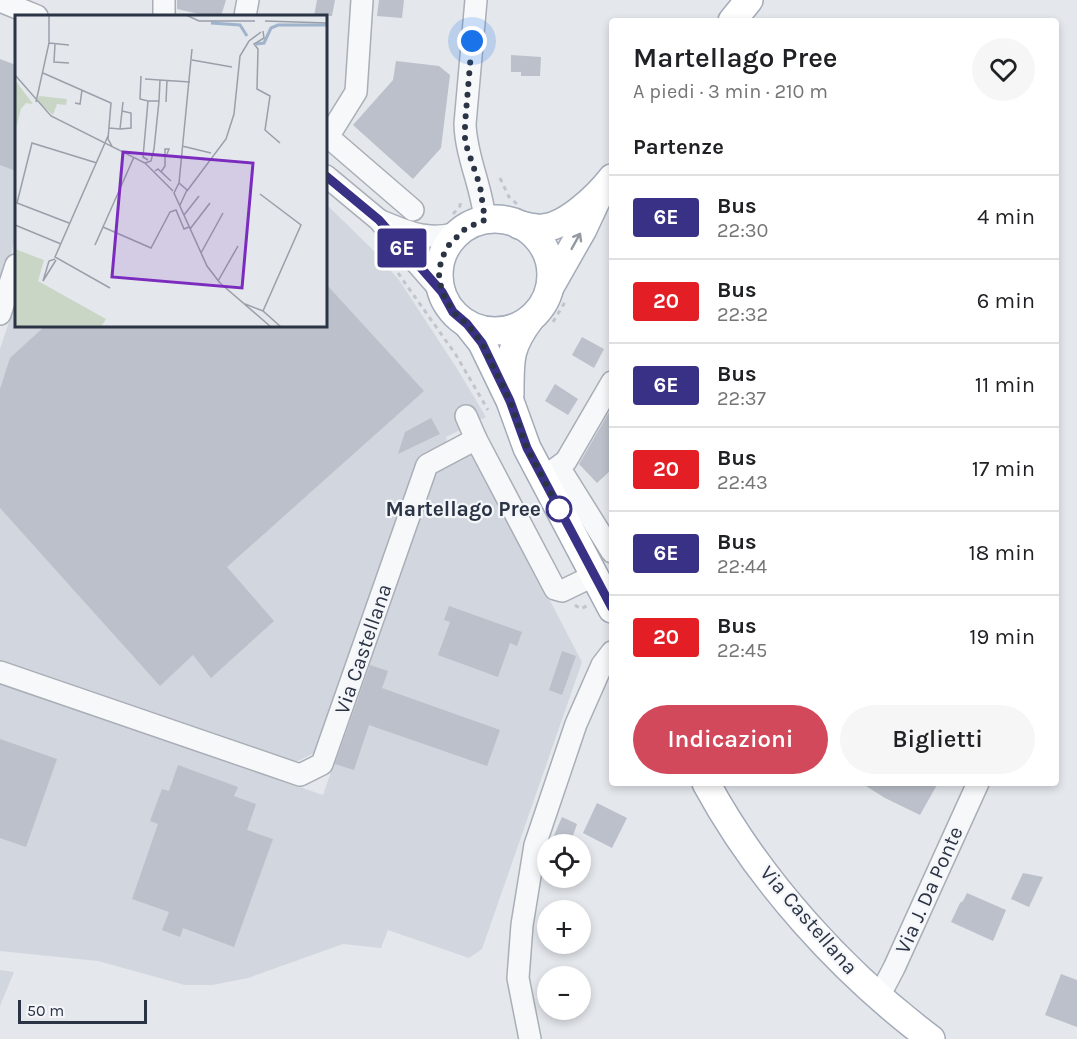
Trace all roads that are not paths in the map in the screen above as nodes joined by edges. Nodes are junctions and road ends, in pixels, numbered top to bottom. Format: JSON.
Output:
{"nodes":[{"id":1,"x":248,"y":0,"type":"edge"},
{"id":2,"x":362,"y":0,"type":"edge"},
{"id":3,"x":476,"y":0,"type":"edge"},
{"id":4,"x":749,"y":0,"type":"edge"},
{"id":5,"x":10,"y":2,"type":"edge"},
{"id":6,"x":35,"y":15,"type":"edge"},
{"id":7,"x":245,"y":15,"type":"edge"},
{"id":8,"x":734,"y":18,"type":"edge"},
{"id":9,"x":327,"y":136,"type":"edge"},
{"id":10,"x":327,"y":177,"type":"edge"},
{"id":11,"x":606,"y":186,"type":"edge"},
{"id":12,"x":412,"y":210,"type":"dead end"},
{"id":13,"x":379,"y":220,"type":"junction"},
{"id":14,"x":485,"y":220,"type":"junction"},
{"id":15,"x":453,"y":225,"type":"junction"},
{"id":16,"x":519,"y":225,"type":"junction"},
{"id":17,"x":15,"y":268,"type":"edge"},
{"id":18,"x":550,"y":287,"type":"junction"},
{"id":19,"x":442,"y":292,"type":"junction"},
{"id":20,"x":0,"y":314,"type":"edge"},
{"id":21,"x":531,"y":318,"type":"junction"},
{"id":22,"x":467,"y":324,"type":"junction"},
{"id":23,"x":609,"y":387,"type":"edge"},
{"id":24,"x":510,"y":401,"type":"junction"},
{"id":25,"x":466,"y":416,"type":"dead end"},
{"id":26,"x":476,"y":439,"type":"junction"},
{"id":27,"x":551,"y":472,"type":"junction"},
{"id":28,"x":609,"y":548,"type":"edge"},
{"id":29,"x":605,"y":588,"type":"edge"},
{"id":30,"x":609,"y":656,"type":"edge"},
{"id":31,"x":0,"y":672,"type":"edge"},
{"id":32,"x":708,"y":786,"type":"edge"},
{"id":33,"x":977,"y":786,"type":"edge"},
{"id":34,"x":877,"y":995,"type":"junction"},
{"id":35,"x":530,"y":1039,"type":"edge"},
{"id":36,"x":931,"y":1039,"type":"edge"}],
"edges":[{"from":1,"to":7,"type":"street"},
{"from":2,"to":9,"type":"street"},
{"from":3,"to":14,"type":"street"},
{"from":4,"to":8,"type":"main road"},
{"from":5,"to":6,"type":"street"},
{"from":9,"to":12,"type":"street"},
{"from":10,"to":13,"type":"street"},
{"from":11,"to":16,"type":"main road"},
{"from":18,"to":11,"type":"main road","one_way":true},
{"from":13,"to":15,"type":"street"},
{"from":13,"to":19,"type":"street"},
{"from":14,"to":15,"type":"main road"},
{"from":14,"to":16,"type":"main road"},
{"from":15,"to":19,"type":"main road"},
{"from":16,"to":18,"type":"main road"},
{"from":17,"to":20,"type":"street"},
{"from":18,"to":21,"type":"main road"},
{"from":19,"to":22,"type":"main road"},
{"from":21,"to":22,"type":"main road"},
{"from":21,"to":24,"type":"main road"},
{"from":22,"to":24,"type":"main road"},
{"from":23,"to":27,"type":"street"},
{"from":24,"to":27,"type":"main road"},
{"from":25,"to":26,"type":"street"},
{"from":26,"to":29,"type":"street"},
{"from":26,"to":31,"type":"street","name":"Via Castellana"},
{"from":27,"to":28,"type":"street"},
{"from":27,"to":29,"type":"main road"},
{"from":30,"to":35,"type":"street"},
{"from":32,"to":34,"type":"main road","name":"Via Castellana"},
{"from":33,"to":34,"type":"street","name":"Via J. Da Ponte"},
{"from":34,"to":36,"type":"main road","name":"Via Castellana"}]}
